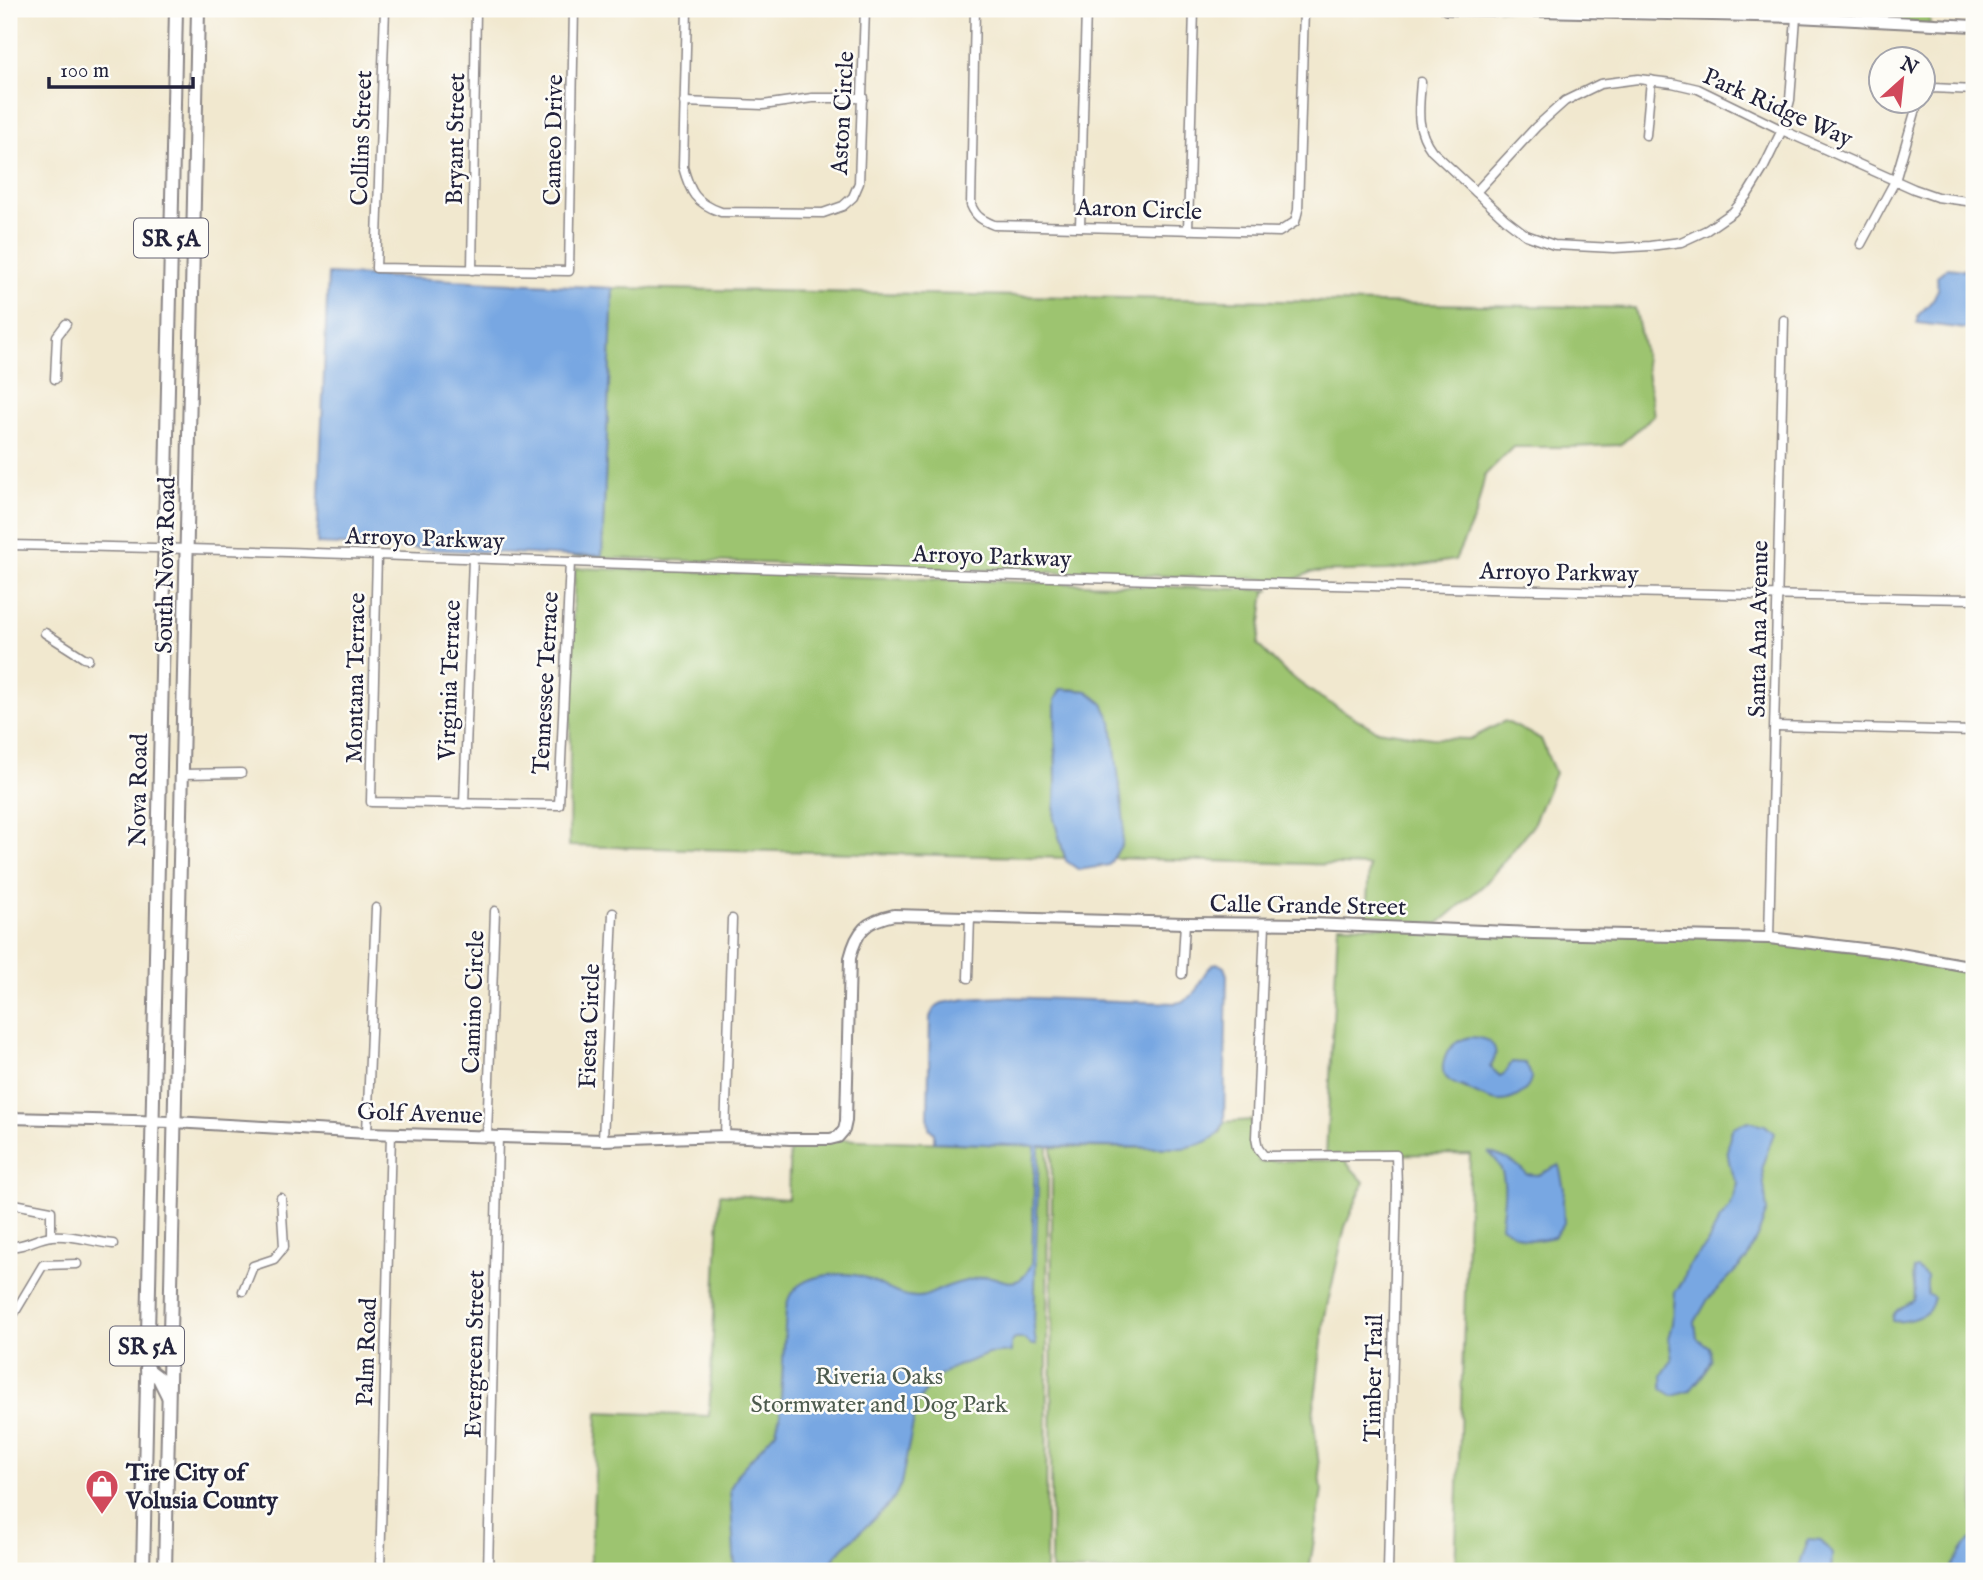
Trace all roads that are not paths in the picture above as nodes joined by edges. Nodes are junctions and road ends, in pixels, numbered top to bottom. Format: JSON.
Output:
{"nodes":[{"id":1,"x":176,"y":9,"type":"edge"},
{"id":2,"x":198,"y":9,"type":"edge"},
{"id":3,"x":385,"y":9,"type":"edge"},
{"id":4,"x":476,"y":9,"type":"edge"},
{"id":5,"x":574,"y":9,"type":"edge"},
{"id":6,"x":687,"y":9,"type":"edge"},
{"id":7,"x":865,"y":9,"type":"edge"},
{"id":8,"x":975,"y":9,"type":"edge"},
{"id":9,"x":1086,"y":9,"type":"edge"},
{"id":10,"x":1194,"y":9,"type":"edge"},
{"id":11,"x":1304,"y":9,"type":"edge"},
{"id":12,"x":1446,"y":9,"type":"edge"},
{"id":13,"x":1796,"y":17,"type":"junction"},
{"id":14,"x":1974,"y":26,"type":"edge"},
{"id":15,"x":1651,"y":80,"type":"junction"},
{"id":16,"x":1421,"y":82,"type":"dead end"},
{"id":17,"x":1938,"y":89,"type":"edge"},
{"id":18,"x":1974,"y":90,"type":"edge"},
{"id":19,"x":863,"y":98,"type":"junction"},
{"id":20,"x":684,"y":102,"type":"junction"},
{"id":21,"x":1914,"y":116,"type":"edge"},
{"id":22,"x":1782,"y":130,"type":"junction"},
{"id":23,"x":1646,"y":135,"type":"dead end"},
{"id":24,"x":1895,"y":181,"type":"junction"},
{"id":25,"x":1476,"y":192,"type":"junction"},
{"id":26,"x":1974,"y":202,"type":"edge"},
{"id":27,"x":1080,"y":226,"type":"junction"},
{"id":28,"x":1188,"y":230,"type":"junction"},
{"id":29,"x":171,"y":231,"type":"junction"},
{"id":30,"x":1861,"y":244,"type":"dead end"},
{"id":31,"x":192,"y":258,"type":"junction"},
{"id":32,"x":472,"y":270,"type":"junction"},
{"id":33,"x":1784,"y":320,"type":"dead end"},
{"id":34,"x":66,"y":324,"type":"dead end"},
{"id":35,"x":169,"y":330,"type":"junction"},
{"id":36,"x":190,"y":360,"type":"junction"},
{"id":37,"x":55,"y":379,"type":"dead end"},
{"id":38,"x":9,"y":545,"type":"edge"},
{"id":39,"x":164,"y":548,"type":"junction"},
{"id":40,"x":186,"y":548,"type":"junction"},
{"id":41,"x":377,"y":555,"type":"junction"},
{"id":42,"x":473,"y":558,"type":"junction"},
{"id":43,"x":570,"y":562,"type":"junction"},
{"id":44,"x":1778,"y":596,"type":"junction"},
{"id":45,"x":1974,"y":599,"type":"edge"},
{"id":46,"x":45,"y":633,"type":"dead end"},
{"id":47,"x":88,"y":659,"type":"dead end"},
{"id":48,"x":1775,"y":726,"type":"junction"},
{"id":49,"x":1974,"y":731,"type":"edge"},
{"id":50,"x":160,"y":750,"type":"junction"},
{"id":51,"x":240,"y":772,"type":"dead end"},
{"id":52,"x":182,"y":776,"type":"junction"},
{"id":53,"x":464,"y":804,"type":"junction"},
{"id":54,"x":376,"y":908,"type":"dead end"},
{"id":55,"x":495,"y":911,"type":"dead end"},
{"id":56,"x":613,"y":913,"type":"dead end"},
{"id":57,"x":157,"y":914,"type":"junction"},
{"id":58,"x":971,"y":917,"type":"junction"},
{"id":59,"x":732,"y":919,"type":"dead end"},
{"id":60,"x":1185,"y":923,"type":"junction"},
{"id":61,"x":1265,"y":925,"type":"junction"},
{"id":62,"x":1769,"y":938,"type":"junction"},
{"id":63,"x":178,"y":947,"type":"junction"},
{"id":64,"x":1974,"y":967,"type":"edge"},
{"id":65,"x":1182,"y":974,"type":"dead end"},
{"id":66,"x":968,"y":978,"type":"dead end"},
{"id":67,"x":9,"y":1118,"type":"edge"},
{"id":68,"x":152,"y":1121,"type":"junction"},
{"id":69,"x":174,"y":1122,"type":"junction"},
{"id":70,"x":367,"y":1133,"type":"junction"},
{"id":71,"x":391,"y":1133,"type":"junction"},
{"id":72,"x":492,"y":1136,"type":"junction"},
{"id":73,"x":726,"y":1136,"type":"junction"},
{"id":74,"x":831,"y":1139,"type":"joint"},
{"id":75,"x":603,"y":1140,"type":"junction"},
{"id":76,"x":281,"y":1198,"type":"dead end"},
{"id":77,"x":9,"y":1203,"type":"edge"},
{"id":78,"x":51,"y":1236,"type":"junction"},
{"id":79,"x":113,"y":1244,"type":"dead end"},
{"id":80,"x":9,"y":1246,"type":"edge"},
{"id":81,"x":77,"y":1264,"type":"dead end"},
{"id":82,"x":243,"y":1290,"type":"dead end"},
{"id":83,"x":9,"y":1322,"type":"edge"},
{"id":84,"x":147,"y":1369,"type":"junction"},
{"id":85,"x":168,"y":1396,"type":"junction"},
{"id":86,"x":143,"y":1571,"type":"edge"},
{"id":87,"x":164,"y":1571,"type":"edge"},
{"id":88,"x":380,"y":1571,"type":"edge"},
{"id":89,"x":488,"y":1571,"type":"edge"},
{"id":90,"x":1388,"y":1571,"type":"edge"}],
"edges":[{"from":1,"to":29,"type":"main road","name":"Nova Road","number":"SR 5A"},
{"from":2,"to":31,"type":"main road","name":"South Nova Road","number":"SR 5A"},
{"from":3,"to":32,"type":"street","name":"Collins Street"},
{"from":4,"to":32,"type":"street","name":"Bryant Street"},
{"from":5,"to":32,"type":"street","name":"Cameo Drive"},
{"from":6,"to":20,"type":"street","name":"Aston Circle"},
{"from":7,"to":19,"type":"street","name":"Aston Circle"},
{"from":8,"to":27,"type":"street","name":"Aaron Circle"},
{"from":9,"to":27,"type":"street"},
{"from":10,"to":28,"type":"street"},
{"from":11,"to":28,"type":"street","name":"Aaron Circle"},
{"from":12,"to":13,"type":"street"},
{"from":13,"to":14,"type":"street"},
{"from":13,"to":22,"type":"street"},
{"from":15,"to":22,"type":"street","name":"Park Ridge Way"},
{"from":15,"to":23,"type":"street"},
{"from":15,"to":25,"type":"street","name":"Park Ridge Way"},
{"from":16,"to":25,"type":"street"},
{"from":17,"to":18,"type":"street"},
{"from":19,"to":20,"type":"street"},
{"from":19,"to":20,"type":"street","name":"Aston Circle"},
{"from":21,"to":24,"type":"street"},
{"from":22,"to":24,"type":"street","name":"Park Ridge Way"},
{"from":22,"to":25,"type":"street"},
{"from":24,"to":26,"type":"street","name":"Park Ridge Way"},
{"from":24,"to":30,"type":"street"},
{"from":27,"to":28,"type":"street","name":"Aaron Circle"},
{"from":29,"to":31,"type":"main road"},
{"from":29,"to":35,"type":"main road","name":"Nova Road","number":"SR 5A"},
{"from":31,"to":36,"type":"main road","name":"South Nova Road","number":"SR 5A"},
{"from":33,"to":44,"type":"street","name":"Santa Ana Avenue"},
{"from":34,"to":37,"type":"street"},
{"from":35,"to":36,"type":"main road"},
{"from":35,"to":39,"type":"main road","name":"Nova Road","number":"SR 5A"},
{"from":36,"to":40,"type":"main road","name":"South Nova Road","number":"SR 5A"},
{"from":38,"to":39,"type":"street","name":"Arroyo Parkway"},
{"from":39,"to":40,"type":"street","name":"Arroyo Parkway"},
{"from":39,"to":50,"type":"main road","name":"Nova Road","number":"SR 5A"},
{"from":40,"to":41,"type":"street","name":"Arroyo Parkway"},
{"from":40,"to":52,"type":"main road","name":"South Nova Road","number":"SR 5A"},
{"from":41,"to":42,"type":"street","name":"Arroyo Parkway"},
{"from":41,"to":53,"type":"street","name":"Montana Terrace"},
{"from":42,"to":43,"type":"street","name":"Arroyo Parkway"},
{"from":42,"to":53,"type":"street","name":"Virginia Terrace"},
{"from":43,"to":44,"type":"street","name":"Arroyo Parkway"},
{"from":43,"to":53,"type":"street","name":"Tennessee Terrace"},
{"from":44,"to":45,"type":"street","name":"Arroyo Parkway"},
{"from":44,"to":48,"type":"street","name":"Santa Ana Avenue"},
{"from":46,"to":47,"type":"street"},
{"from":48,"to":49,"type":"street"},
{"from":48,"to":62,"type":"street","name":"Santa Ana Avenue"},
{"from":50,"to":52,"type":"main road"},
{"from":50,"to":57,"type":"main road","name":"Nova Road","number":"SR 5A"},
{"from":51,"to":52,"type":"street"},
{"from":52,"to":63,"type":"main road","name":"South Nova Road","number":"SR 5A"},
{"from":54,"to":70,"type":"street"},
{"from":55,"to":72,"type":"street","name":"Camino Circle"},
{"from":56,"to":75,"type":"street","name":"Fiesta Circle"},
{"from":57,"to":63,"type":"main road"},
{"from":57,"to":68,"type":"main road","name":"Nova Road","number":"SR 5A"},
{"from":58,"to":60,"type":"street","name":"Calle Grande Street"},
{"from":58,"to":66,"type":"street"},
{"from":58,"to":74,"type":"street","name":"Calle Grande Street"},
{"from":59,"to":73,"type":"street"},
{"from":60,"to":61,"type":"street","name":"Calle Grande Street"},
{"from":60,"to":65,"type":"street"},
{"from":61,"to":62,"type":"street","name":"Calle Grande Street"},
{"from":61,"to":90,"type":"street","name":"Timber Trail"},
{"from":62,"to":64,"type":"street","name":"Calle Grande Street"},
{"from":63,"to":69,"type":"main road","name":"South Nova Road","number":"SR 5A"},
{"from":67,"to":68,"type":"street","name":"Golf Avenue"},
{"from":68,"to":69,"type":"street","name":"Golf Avenue"},
{"from":68,"to":84,"type":"main road","name":"Nova Road","number":"SR 5A"},
{"from":69,"to":70,"type":"street","name":"Golf Avenue"},
{"from":69,"to":85,"type":"main road","number":"SR 5A"},
{"from":70,"to":71,"type":"street","name":"Golf Avenue"},
{"from":71,"to":72,"type":"street","name":"Golf Avenue"},
{"from":71,"to":88,"type":"street","name":"Palm Road"},
{"from":72,"to":75,"type":"street","name":"Golf Avenue"},
{"from":72,"to":89,"type":"street","name":"Evergreen Street"},
{"from":73,"to":74,"type":"street","name":"Golf Avenue"},
{"from":73,"to":75,"type":"street","name":"Golf Avenue"},
{"from":76,"to":82,"type":"street"},
{"from":77,"to":78,"type":"street"},
{"from":78,"to":79,"type":"street"},
{"from":78,"to":80,"type":"street"},
{"from":81,"to":83,"type":"street"},
{"from":84,"to":85,"type":"main road"},
{"from":84,"to":86,"type":"main road","name":"Nova Road","number":"SR 5A"},
{"from":85,"to":87,"type":"main road","number":"SR 5A"}]}
